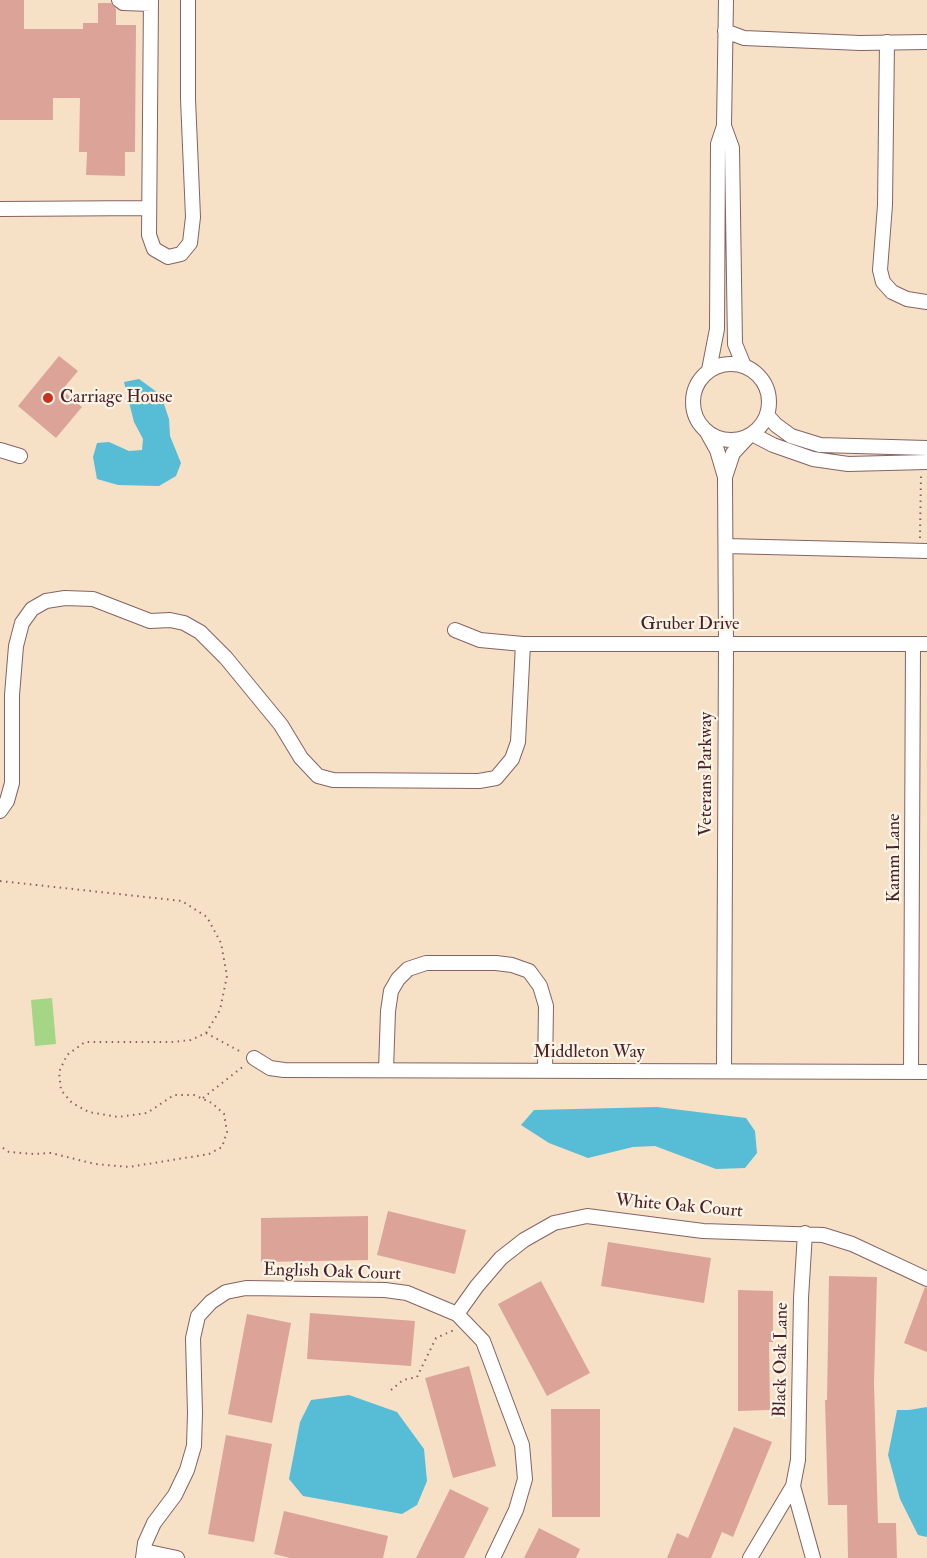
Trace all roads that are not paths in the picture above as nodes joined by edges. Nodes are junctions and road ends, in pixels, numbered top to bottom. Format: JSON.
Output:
{"nodes":[{"id":1,"x":118,"y":0,"type":"edge"},
{"id":2,"x":188,"y":0,"type":"edge"},
{"id":3,"x":726,"y":0,"type":"edge"},
{"id":4,"x":151,"y":2,"type":"edge"},
{"id":5,"x":725,"y":31,"type":"junction"},
{"id":6,"x":887,"y":42,"type":"junction"},
{"id":7,"x":927,"y":42,"type":"edge"},
{"id":8,"x":724,"y":126,"type":"junction"},
{"id":9,"x":149,"y":208,"type":"junction"},
{"id":10,"x":0,"y":209,"type":"edge"},
{"id":11,"x":927,"y":302,"type":"edge"},
{"id":12,"x":744,"y":366,"type":"junction"},
{"id":13,"x":709,"y":370,"type":"junction"},
{"id":14,"x":767,"y":415,"type":"junction"},
{"id":15,"x":706,"y":432,"type":"junction"},
{"id":16,"x":750,"y":435,"type":"junction"},
{"id":17,"x":923,"y":448,"type":"edge"},
{"id":18,"x":0,"y":450,"type":"edge"},
{"id":19,"x":20,"y":456,"type":"dead end"},
{"id":20,"x":924,"y":462,"type":"edge"},
{"id":21,"x":725,"y":477,"type":"junction"},
{"id":22,"x":726,"y":546,"type":"junction"},
{"id":23,"x":923,"y":551,"type":"edge"},
{"id":24,"x":455,"y":630,"type":"dead end"},
{"id":25,"x":522,"y":644,"type":"junction"},
{"id":26,"x":726,"y":644,"type":"junction"},
{"id":27,"x":920,"y":644,"type":"edge"},
{"id":28,"x":0,"y":812,"type":"edge"},
{"id":29,"x":254,"y":1058,"type":"road end"},
{"id":30,"x":386,"y":1070,"type":"junction"},
{"id":31,"x":545,"y":1071,"type":"junction"},
{"id":32,"x":724,"y":1071,"type":"junction"},
{"id":33,"x":911,"y":1072,"type":"junction"},
{"id":34,"x":927,"y":1072,"type":"edge"},
{"id":35,"x":805,"y":1233,"type":"junction"},
{"id":36,"x":927,"y":1279,"type":"edge"},
{"id":37,"x":457,"y":1314,"type":"junction"},
{"id":38,"x":793,"y":1486,"type":"junction"},
{"id":39,"x":143,"y":1554,"type":"edge"},
{"id":40,"x":177,"y":1558,"type":"edge"},
{"id":41,"x":493,"y":1558,"type":"edge"},
{"id":42,"x":750,"y":1558,"type":"edge"},
{"id":43,"x":813,"y":1558,"type":"edge"}],
"edges":[{"from":1,"to":4,"type":"street"},
{"from":2,"to":9,"type":"street"},
{"from":3,"to":5,"type":"street"},
{"from":4,"to":9,"type":"street"},
{"from":5,"to":6,"type":"street"},
{"from":5,"to":8,"type":"street"},
{"from":6,"to":7,"type":"street"},
{"from":6,"to":11,"type":"street"},
{"from":8,"to":12,"type":"street"},
{"from":8,"to":13,"type":"street"},
{"from":9,"to":10,"type":"street"},
{"from":12,"to":13,"type":"street"},
{"from":12,"to":14,"type":"street"},
{"from":13,"to":15,"type":"street"},
{"from":14,"to":16,"type":"street"},
{"from":14,"to":17,"type":"street"},
{"from":15,"to":16,"type":"street"},
{"from":15,"to":21,"type":"street","name":"Veterans Parkway"},
{"from":16,"to":20,"type":"street"},
{"from":16,"to":21,"type":"street","name":"Veterans Parkway"},
{"from":17,"to":20,"type":"street"},
{"from":18,"to":19,"type":"street"},
{"from":21,"to":22,"type":"street","name":"Veterans Parkway"},
{"from":22,"to":23,"type":"street"},
{"from":22,"to":26,"type":"street","name":"Veterans Parkway"},
{"from":24,"to":25,"type":"street","name":"Gruber Drive"},
{"from":25,"to":26,"type":"street","name":"Gruber Drive"},
{"from":25,"to":28,"type":"street"},
{"from":26,"to":27,"type":"street","name":"Gruber Drive"},
{"from":26,"to":32,"type":"street","name":"Veterans Parkway"},
{"from":27,"to":33,"type":"street","name":"Kamm Lane"},
{"from":29,"to":30,"type":"street","name":"Middleton Way"},
{"from":30,"to":31,"type":"street","name":"Middleton Way"},
{"from":30,"to":31,"type":"street"},
{"from":31,"to":32,"type":"street","name":"Middleton Way"},
{"from":32,"to":33,"type":"street","name":"Middleton Way"},
{"from":33,"to":34,"type":"street","name":"Middleton Way"},
{"from":35,"to":36,"type":"street","name":"White Oak Court"},
{"from":35,"to":37,"type":"street","name":"White Oak Court"},
{"from":35,"to":38,"type":"street","name":"Black Oak Lane"},
{"from":37,"to":39,"type":"street","name":"English Oak Court"},
{"from":37,"to":41,"type":"street","name":"English Oak Court"},
{"from":38,"to":42,"type":"street","name":"Black Oak Lane"},
{"from":38,"to":43,"type":"street","name":"Black Oak Lane"},
{"from":39,"to":40,"type":"street"}]}
